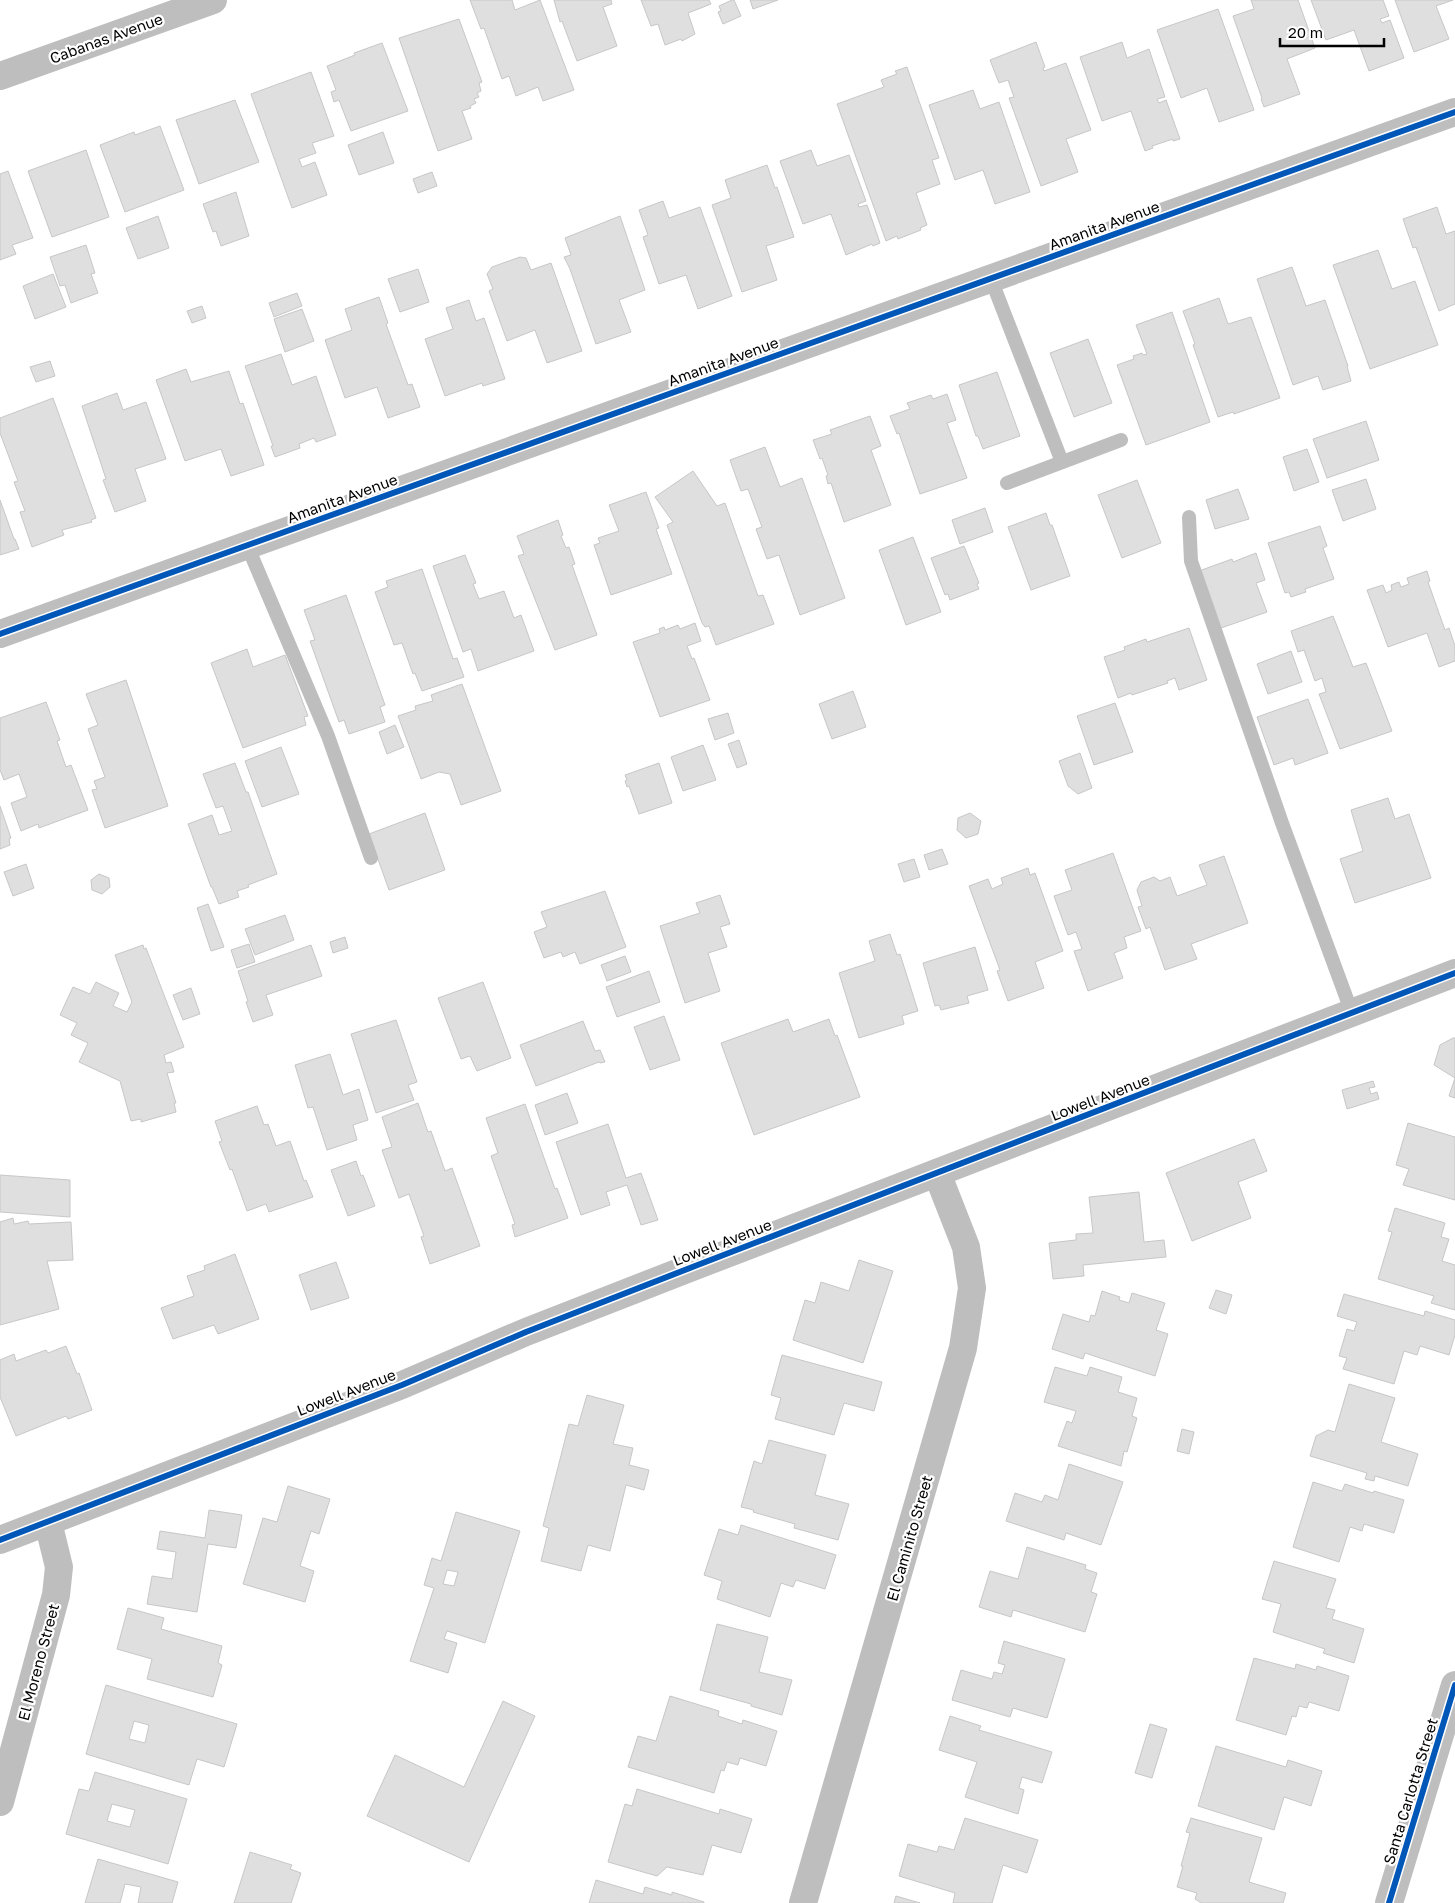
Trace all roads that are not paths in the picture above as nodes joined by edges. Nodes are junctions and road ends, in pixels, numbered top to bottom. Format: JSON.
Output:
{"nodes":[{"id":1,"x":213,"y":0,"type":"edge"},
{"id":2,"x":0,"y":76,"type":"edge"},
{"id":3,"x":1455,"y":112,"type":"edge"},
{"id":4,"x":991,"y":279,"type":"junction"},
{"id":5,"x":1121,"y":440,"type":"dead end"},
{"id":6,"x":1062,"y":462,"type":"junction"},
{"id":7,"x":1007,"y":484,"type":"dead end"},
{"id":8,"x":1189,"y":517,"type":"dead end"},
{"id":9,"x":247,"y":546,"type":"junction"},
{"id":10,"x":0,"y":634,"type":"edge"},
{"id":11,"x":371,"y":858,"type":"dead end"},
{"id":12,"x":1455,"y":973,"type":"edge"},
{"id":13,"x":1352,"y":1013,"type":"junction"},
{"id":14,"x":936,"y":1173,"type":"junction"},
{"id":15,"x":48,"y":1522,"type":"junction"},
{"id":16,"x":0,"y":1540,"type":"edge"},
{"id":17,"x":1455,"y":1686,"type":"edge"},
{"id":18,"x":0,"y":1802,"type":"edge"},
{"id":19,"x":803,"y":1903,"type":"edge"},
{"id":20,"x":1389,"y":1903,"type":"edge"}],
"edges":[{"from":1,"to":2,"type":"street","name":"Cabanas Avenue"},
{"from":3,"to":4,"type":"street","name":"Amanita Avenue"},
{"from":4,"to":6,"type":"lane"},
{"from":4,"to":9,"type":"street","name":"Amanita Avenue"},
{"from":5,"to":6,"type":"lane"},
{"from":6,"to":7,"type":"lane"},
{"from":8,"to":13,"type":"lane"},
{"from":9,"to":10,"type":"street","name":"Amanita Avenue"},
{"from":9,"to":11,"type":"lane"},
{"from":12,"to":13,"type":"street","name":"Lowell Avenue"},
{"from":13,"to":14,"type":"street","name":"Lowell Avenue"},
{"from":14,"to":15,"type":"street","name":"Lowell Avenue"},
{"from":14,"to":19,"type":"street","name":"El Caminito Street"},
{"from":15,"to":16,"type":"street","name":"Lowell Avenue"},
{"from":15,"to":18,"type":"street","name":"El Moreno Street"},
{"from":17,"to":20,"type":"street","name":"Santa Carlotta Street"}]}
